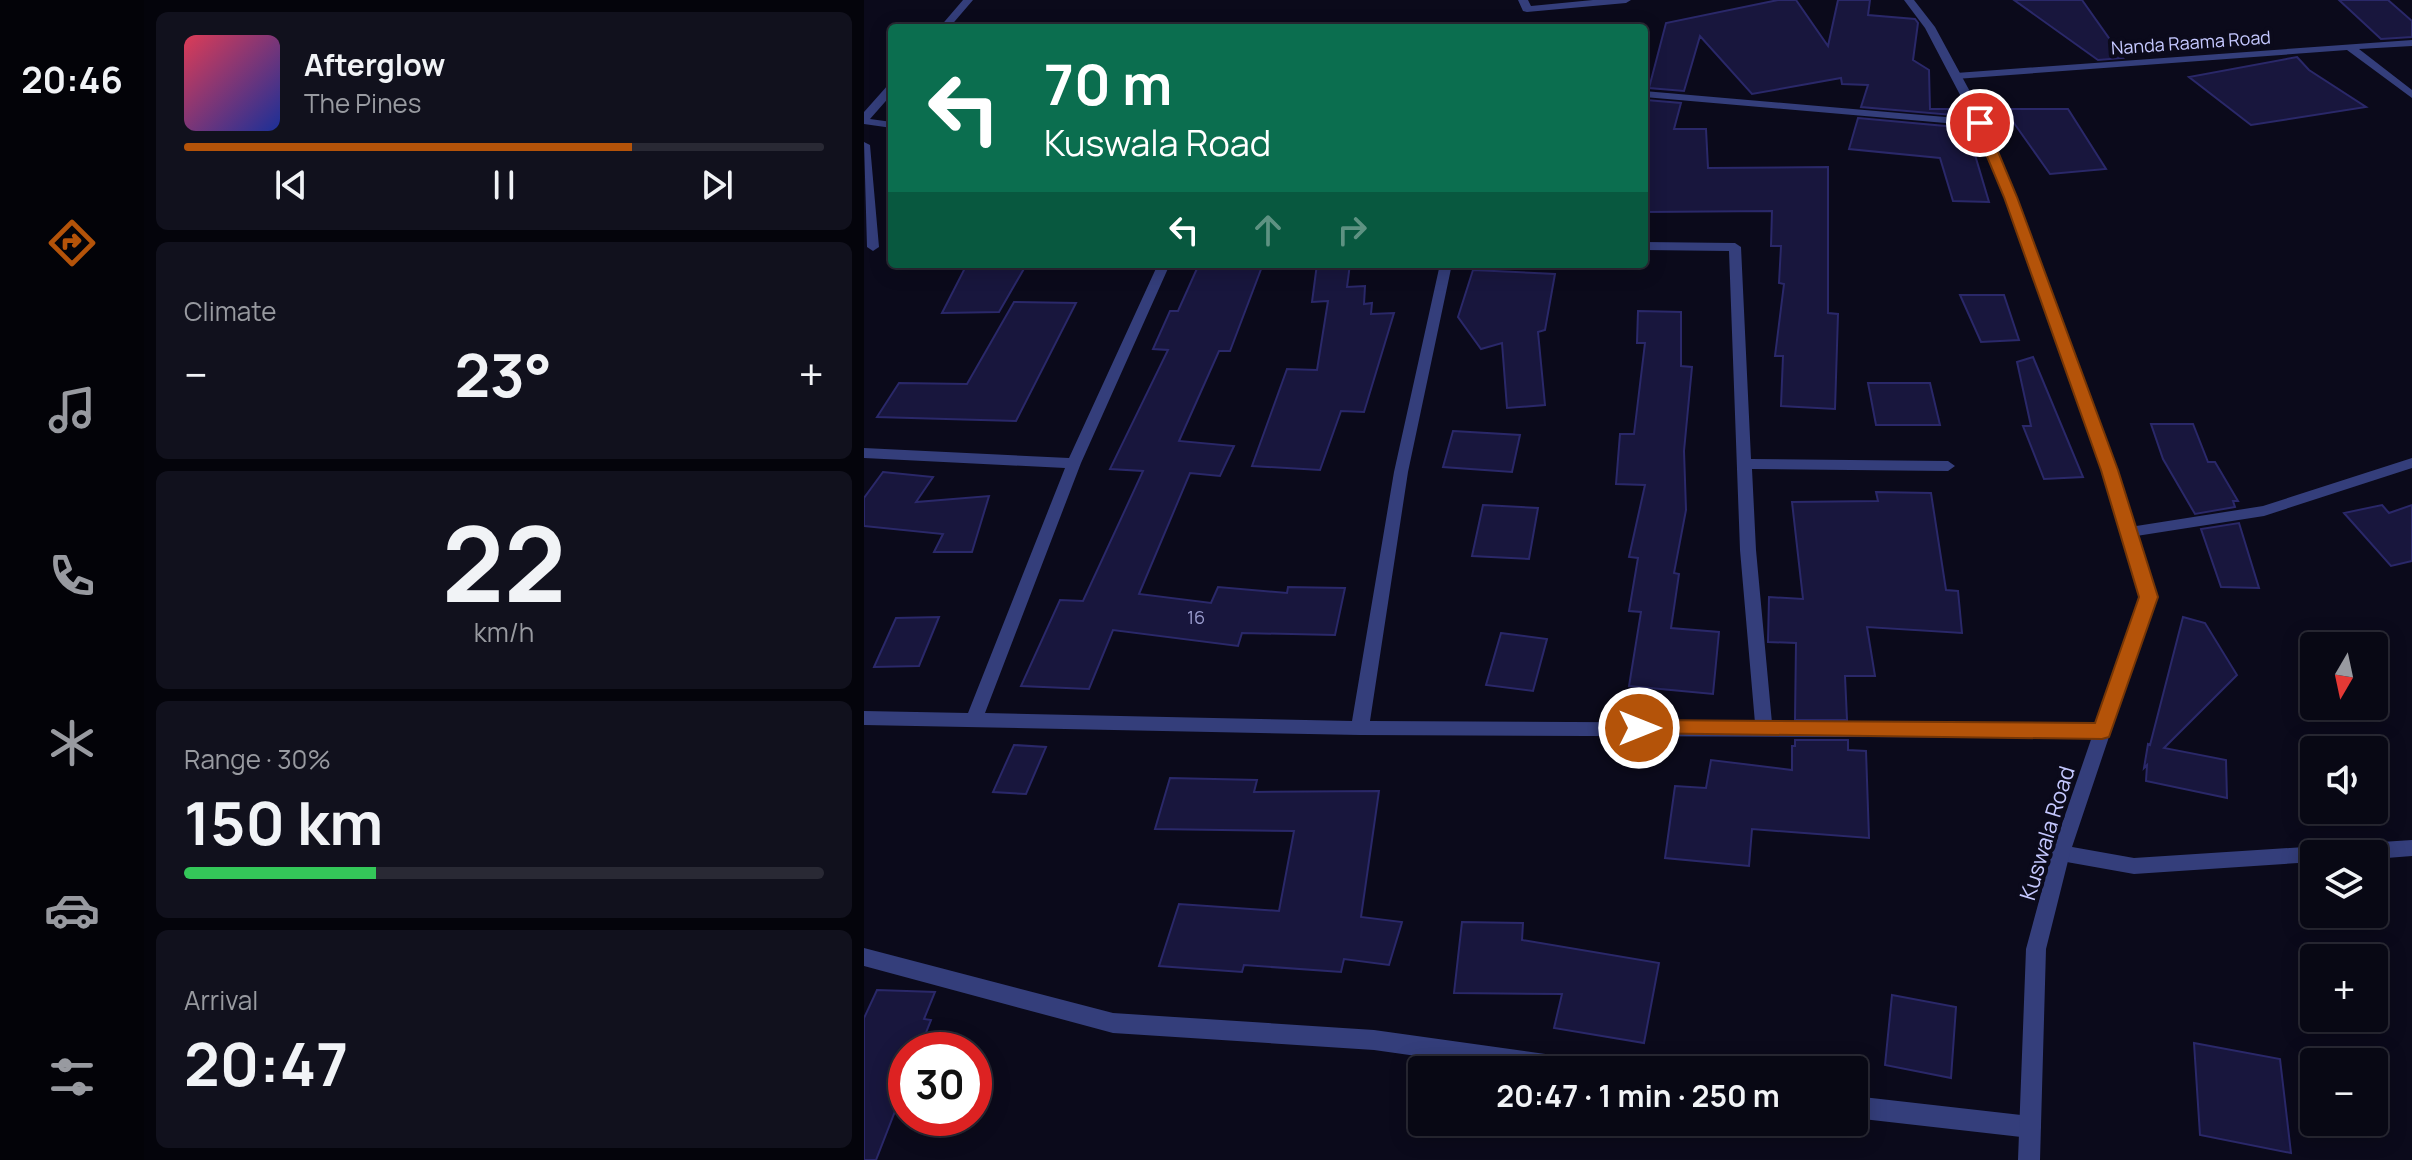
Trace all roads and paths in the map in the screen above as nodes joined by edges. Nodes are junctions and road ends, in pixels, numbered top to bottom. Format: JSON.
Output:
{"nodes":[{"id":1,"x":968,"y":0,"type":"edge"},
{"id":2,"x":1523,"y":0,"type":"edge"},
{"id":3,"x":1626,"y":0,"type":"edge"},
{"id":4,"x":1911,"y":0,"type":"edge"},
{"id":5,"x":947,"y":24,"type":"edge"},
{"id":6,"x":2412,"y":43,"type":"edge"},
{"id":7,"x":2349,"y":47,"type":"junction"},
{"id":8,"x":1956,"y":76,"type":"junction"},
{"id":9,"x":888,"y":92,"type":"edge"},
{"id":10,"x":1648,"y":94,"type":"edge"},
{"id":11,"x":2412,"y":95,"type":"edge"},
{"id":12,"x":864,"y":120,"type":"edge"},
{"id":13,"x":1980,"y":123,"type":"junction"},
{"id":14,"x":888,"y":124,"type":"edge"},
{"id":15,"x":864,"y":145,"type":"edge"},
{"id":16,"x":1648,"y":246,"type":"edge"},
{"id":17,"x":873,"y":247,"type":"dead end"},
{"id":18,"x":1162,"y":268,"type":"edge"},
{"id":19,"x":1445,"y":268,"type":"edge"},
{"id":20,"x":864,"y":453,"type":"edge"},
{"id":21,"x":1074,"y":463,"type":"junction"},
{"id":22,"x":2412,"y":463,"type":"edge"},
{"id":23,"x":1745,"y":464,"type":"junction"},
{"id":24,"x":1948,"y":466,"type":"dead end"},
{"id":25,"x":2130,"y":532,"type":"junction"},
{"id":26,"x":864,"y":718,"type":"edge"},
{"id":27,"x":974,"y":719,"type":"junction"},
{"id":28,"x":1360,"y":728,"type":"junction"},
{"id":29,"x":1764,"y":728,"type":"junction"},
{"id":30,"x":2102,"y":731,"type":"junction"},
{"id":31,"x":2412,"y":848,"type":"edge"},
{"id":32,"x":2388,"y":850,"type":"edge"},
{"id":33,"x":2061,"y":853,"type":"junction"},
{"id":34,"x":2300,"y":855,"type":"edge"},
{"id":35,"x":864,"y":957,"type":"edge"},
{"id":36,"x":1488,"y":1056,"type":"edge"},
{"id":37,"x":1868,"y":1109,"type":"edge"},
{"id":38,"x":2030,"y":1127,"type":"junction"},
{"id":39,"x":2029,"y":1160,"type":"edge"}],
"edges":[{"from":1,"to":5,"type":"street"},
{"from":2,"to":3,"type":"street"},
{"from":4,"to":8,"type":"street","name":"Kuswala Road"},
{"from":6,"to":7,"type":"street","name":"Nanda Raama Road"},
{"from":7,"to":8,"type":"street","name":"Nanda Raama Road"},
{"from":7,"to":11,"type":"street"},
{"from":8,"to":13,"type":"street","name":"Kuswala Road"},
{"from":9,"to":12,"type":"street"},
{"from":10,"to":13,"type":"street"},
{"from":12,"to":14,"type":"street"},
{"from":13,"to":25,"type":"street","name":"Kuswala Road"},
{"from":15,"to":17,"type":"street"},
{"from":16,"to":23,"type":"street"},
{"from":18,"to":21,"type":"street"},
{"from":19,"to":28,"type":"street"},
{"from":20,"to":21,"type":"street"},
{"from":21,"to":27,"type":"street"},
{"from":22,"to":25,"type":"street"},
{"from":23,"to":24,"type":"street"},
{"from":23,"to":29,"type":"street"},
{"from":25,"to":30,"type":"street","name":"Kuswala Road"},
{"from":26,"to":27,"type":"street"},
{"from":27,"to":28,"type":"street"},
{"from":28,"to":29,"type":"street"},
{"from":29,"to":30,"type":"street"},
{"from":30,"to":33,"type":"street","name":"Kuswala Road"},
{"from":31,"to":32,"type":"street"},
{"from":33,"to":34,"type":"street"},
{"from":33,"to":38,"type":"street","name":"Kuswala Road"},
{"from":35,"to":36,"type":"street"},
{"from":37,"to":38,"type":"street"},
{"from":38,"to":39,"type":"street","name":"Kuswala Road"}]}
